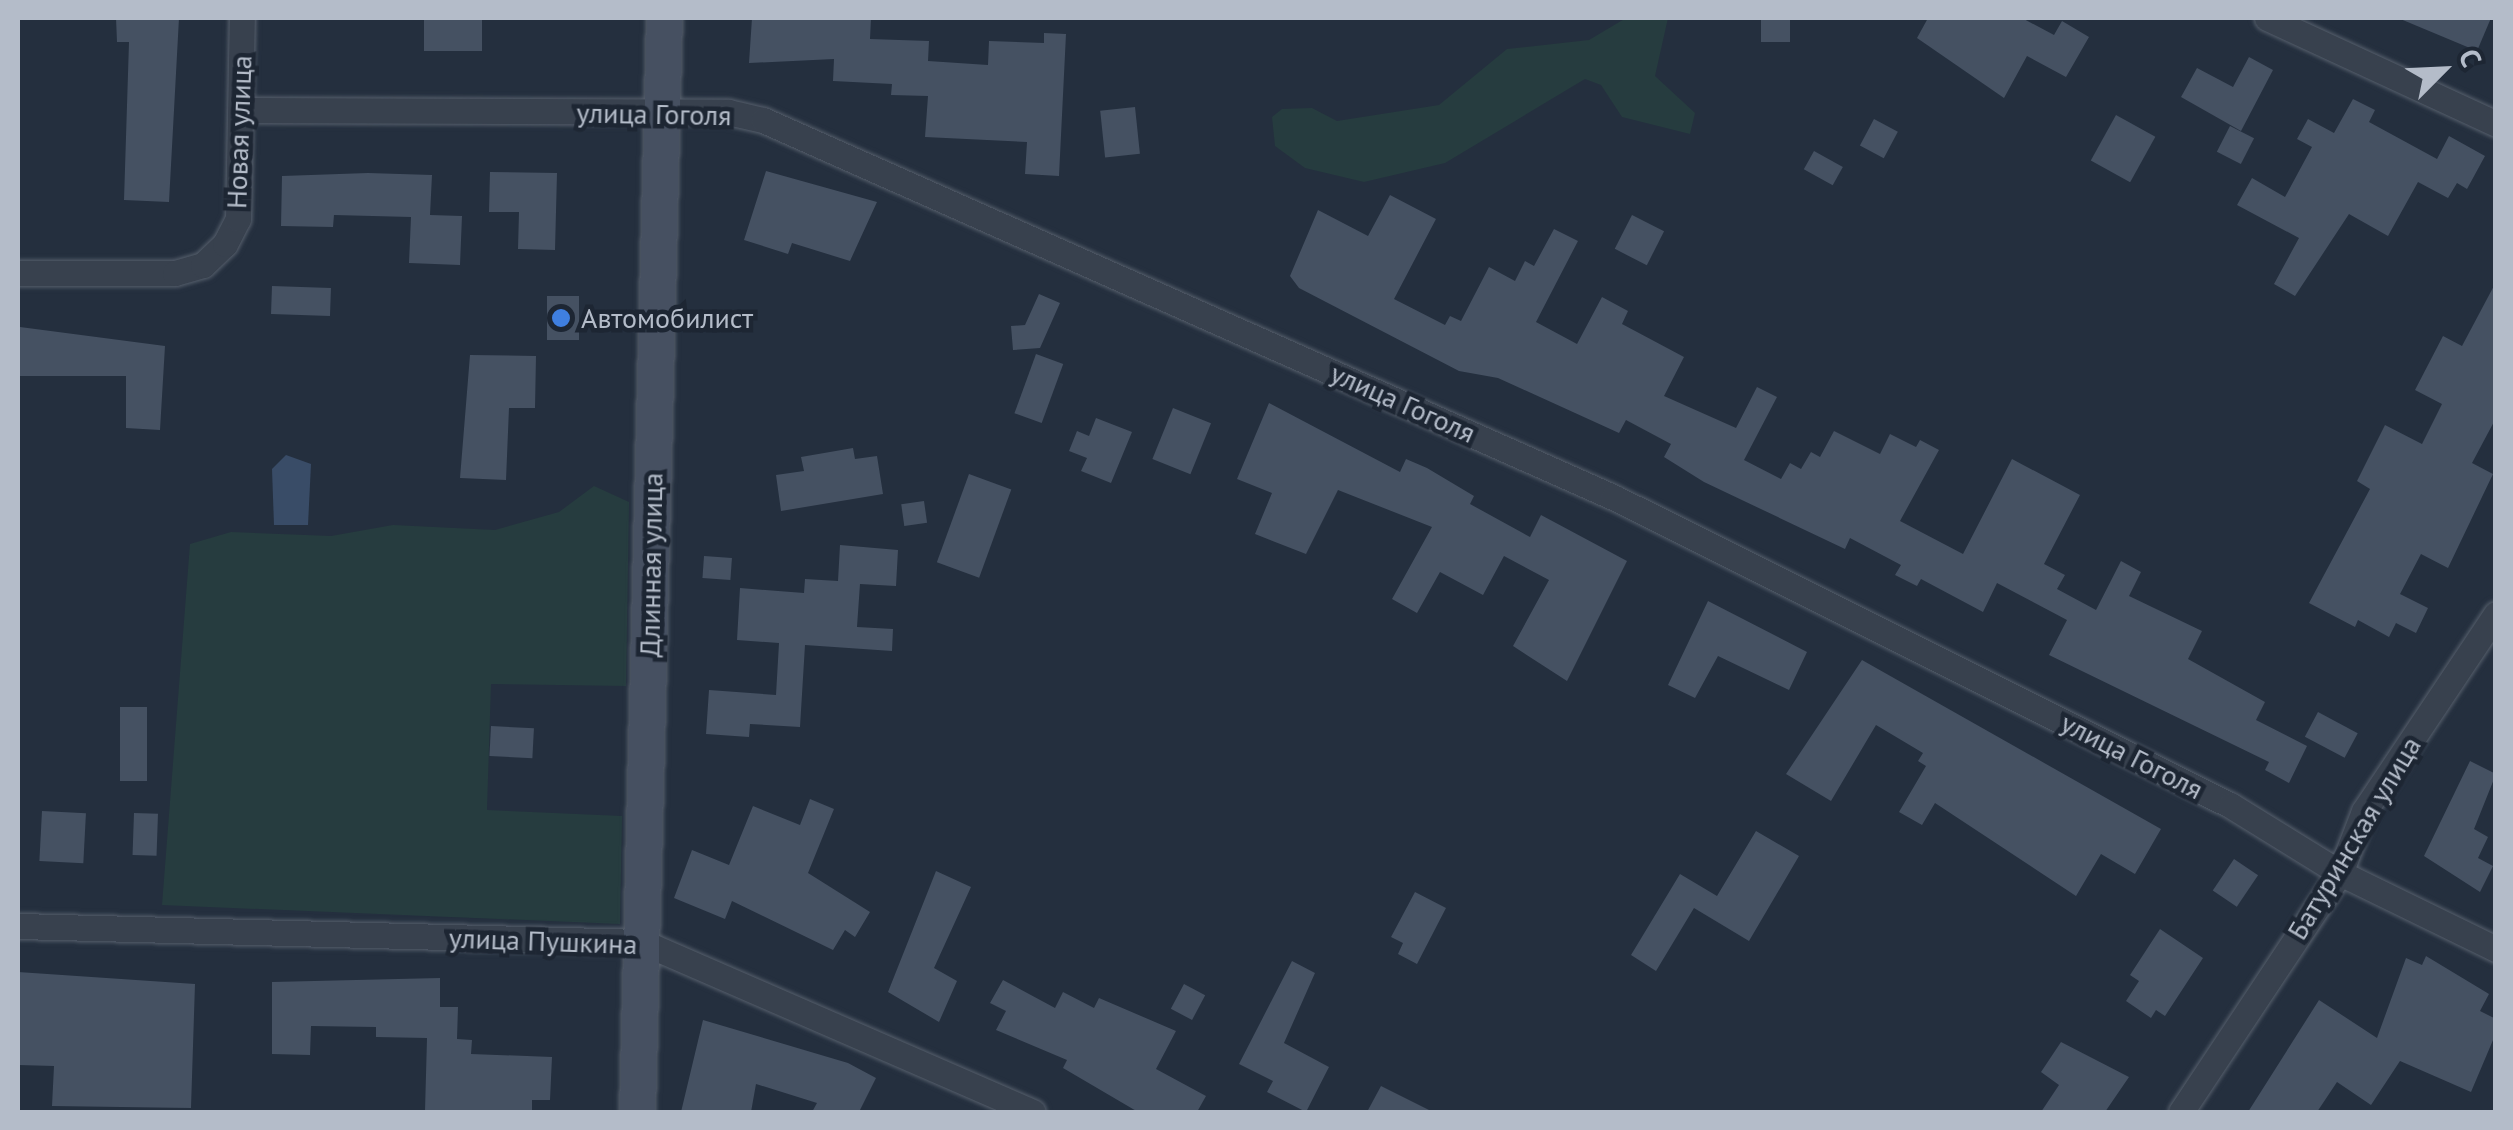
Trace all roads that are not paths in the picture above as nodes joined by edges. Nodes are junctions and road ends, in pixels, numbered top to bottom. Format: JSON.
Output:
{"nodes":[{"id":1,"x":242,"y":18,"type":"edge"},
{"id":2,"x":664,"y":18,"type":"edge"},
{"id":3,"x":2267,"y":18,"type":"edge"},
{"id":4,"x":242,"y":110,"type":"junction"},
{"id":5,"x":663,"y":114,"type":"junction"},
{"id":6,"x":2496,"y":124,"type":"edge"},
{"id":7,"x":18,"y":273,"type":"edge"},
{"id":8,"x":2496,"y":614,"type":"edge"},
{"id":9,"x":2340,"y":873,"type":"junction"},
{"id":10,"x":18,"y":926,"type":"edge"},
{"id":11,"x":642,"y":942,"type":"junction"},
{"id":12,"x":2496,"y":949,"type":"edge"},
{"id":13,"x":638,"y":1112,"type":"edge"},
{"id":14,"x":1033,"y":1112,"type":"edge"},
{"id":15,"x":2181,"y":1112,"type":"edge"}],
"edges":[{"from":1,"to":4,"type":"street","name":"Новая улица"},
{"from":2,"to":5,"type":"street","name":"Длинная улица"},
{"from":3,"to":6,"type":"street"},
{"from":4,"to":5,"type":"street","name":"улица Гоголя"},
{"from":4,"to":7,"type":"street","name":"Новая улица"},
{"from":5,"to":9,"type":"street","name":"улица Гоголя"},
{"from":5,"to":11,"type":"street","name":"Длинная улица"},
{"from":8,"to":9,"type":"street","name":"Батуринская улица"},
{"from":9,"to":12,"type":"street","name":"улица Гоголя"},
{"from":9,"to":15,"type":"street","name":"Батуринская улица"},
{"from":10,"to":11,"type":"street","name":"улица Пушкина"},
{"from":11,"to":13,"type":"street","name":"Длинная улица"},
{"from":11,"to":14,"type":"street","name":"улица Пушкина"}]}
